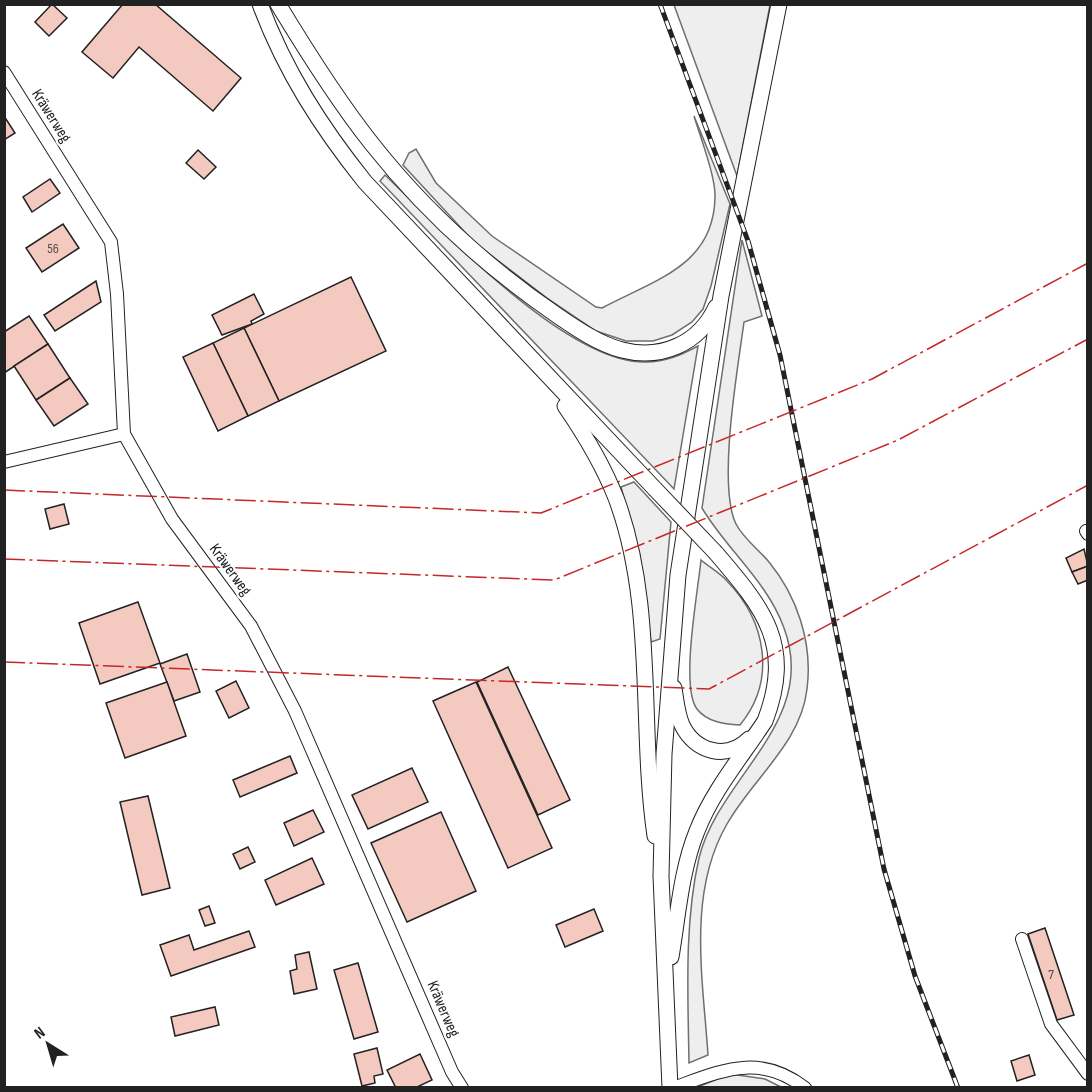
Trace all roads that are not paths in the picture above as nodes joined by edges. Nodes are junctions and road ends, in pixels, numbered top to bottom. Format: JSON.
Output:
{"nodes":[{"id":1,"x":260,"y":4,"type":"edge"},
{"id":2,"x":278,"y":4,"type":"edge"},
{"id":3,"x":779,"y":4,"type":"edge"},
{"id":4,"x":4,"y":72,"type":"edge"},
{"id":5,"x":721,"y":296,"type":"junction"},
{"id":6,"x":534,"y":362,"type":"junction"},
{"id":7,"x":124,"y":434,"type":"junction"},
{"id":8,"x":4,"y":462,"type":"edge"},
{"id":9,"x":670,"y":669,"type":"junction"},
{"id":10,"x":765,"y":721,"type":"junction"},
{"id":11,"x":661,"y":876,"type":"junction"},
{"id":12,"x":1022,"y":939,"type":"dead end"},
{"id":13,"x":666,"y":986,"type":"junction"},
{"id":14,"x":1088,"y":1074,"type":"edge"},
{"id":15,"x":462,"y":1088,"type":"edge"},
{"id":16,"x":671,"y":1088,"type":"edge"},
{"id":17,"x":805,"y":1088,"type":"edge"}],
"edges":[{"from":1,"to":6,"type":"main road"},
{"from":2,"to":5,"type":"main road"},
{"from":3,"to":5,"type":"main road"},
{"from":4,"to":7,"type":"street","name":"Kräwerweg"},
{"from":5,"to":9,"type":"main road"},
{"from":6,"to":10,"type":"main road","bridge":true},
{"from":6,"to":11,"type":"main road"},
{"from":7,"to":8,"type":"street"},
{"from":7,"to":15,"type":"street","name":"Kräwerweg"},
{"from":9,"to":10,"type":"main road"},
{"from":9,"to":11,"type":"main road"},
{"from":10,"to":13,"type":"main road"},
{"from":11,"to":13,"type":"main road"},
{"from":12,"to":14,"type":"street"},
{"from":13,"to":16,"type":"main road"},
{"from":16,"to":17,"type":"street"}]}
